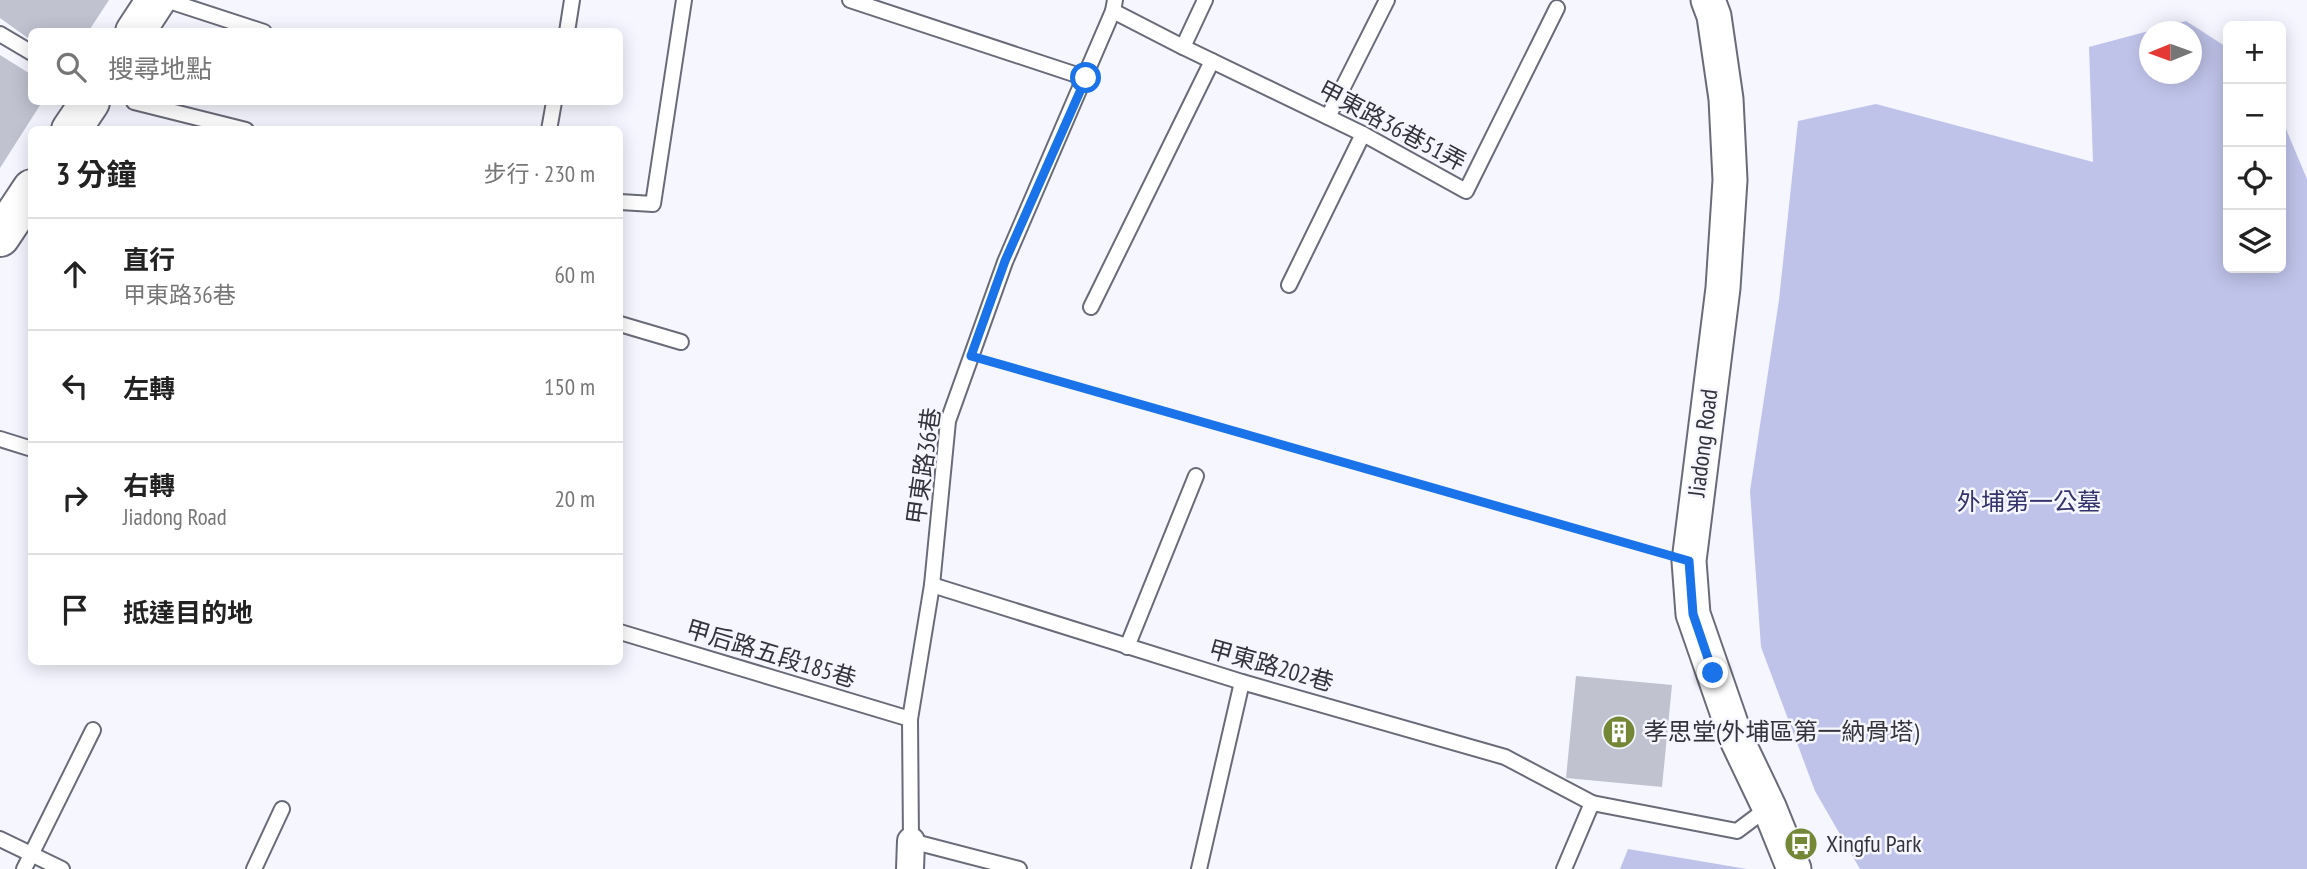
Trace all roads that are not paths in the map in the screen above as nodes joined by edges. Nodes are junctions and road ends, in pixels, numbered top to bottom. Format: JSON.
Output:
{"nodes":[{"id":1,"x":156,"y":0,"type":"edge"},
{"id":2,"x":166,"y":0,"type":"edge"},
{"id":3,"x":572,"y":0,"type":"edge"},
{"id":4,"x":684,"y":0,"type":"edge"},
{"id":5,"x":850,"y":0,"type":"edge"},
{"id":6,"x":1205,"y":0,"type":"edge"},
{"id":7,"x":1387,"y":0,"type":"edge"},
{"id":8,"x":1708,"y":0,"type":"edge"},
{"id":9,"x":1114,"y":5,"type":"edge"},
{"id":10,"x":1557,"y":8,"type":"dead end"},
{"id":11,"x":138,"y":28,"type":"edge"},
{"id":12,"x":252,"y":28,"type":"edge"},
{"id":13,"x":567,"y":28,"type":"edge"},
{"id":14,"x":0,"y":34,"type":"edge"},
{"id":15,"x":1182,"y":47,"type":"junction"},
{"id":16,"x":28,"y":51,"type":"edge"},
{"id":17,"x":1212,"y":61,"type":"junction"},
{"id":18,"x":1086,"y":78,"type":"junction"},
{"id":19,"x":88,"y":105,"type":"edge"},
{"id":20,"x":146,"y":105,"type":"edge"},
{"id":21,"x":553,"y":105,"type":"edge"},
{"id":22,"x":1328,"y":117,"type":"junction"},
{"id":23,"x":74,"y":126,"type":"edge"},
{"id":24,"x":230,"y":126,"type":"edge"},
{"id":25,"x":550,"y":126,"type":"edge"},
{"id":26,"x":1363,"y":134,"type":"junction"},
{"id":27,"x":28,"y":195,"type":"edge"},
{"id":28,"x":623,"y":202,"type":"edge"},
{"id":29,"x":0,"y":237,"type":"edge"},
{"id":30,"x":1289,"y":285,"type":"dead end"},
{"id":31,"x":1091,"y":307,"type":"dead end"},
{"id":32,"x":623,"y":325,"type":"edge"},
{"id":33,"x":681,"y":342,"type":"dead end"},
{"id":34,"x":0,"y":439,"type":"edge"},
{"id":35,"x":28,"y":448,"type":"edge"},
{"id":36,"x":1196,"y":476,"type":"dead end"},
{"id":37,"x":932,"y":585,"type":"junction"},
{"id":38,"x":623,"y":633,"type":"edge"},
{"id":39,"x":1127,"y":647,"type":"junction"},
{"id":40,"x":1242,"y":682,"type":"junction"},
{"id":41,"x":910,"y":719,"type":"junction"},
{"id":42,"x":93,"y":730,"type":"dead end"},
{"id":43,"x":1592,"y":803,"type":"junction"},
{"id":44,"x":1769,"y":807,"type":"junction"},
{"id":45,"x":282,"y":809,"type":"dead end"},
{"id":46,"x":0,"y":839,"type":"edge"},
{"id":47,"x":911,"y":841,"type":"junction"},
{"id":48,"x":32,"y":853,"type":"junction"},
{"id":49,"x":24,"y":869,"type":"edge"},
{"id":50,"x":62,"y":869,"type":"edge"},
{"id":51,"x":254,"y":869,"type":"edge"},
{"id":52,"x":910,"y":869,"type":"edge"},
{"id":53,"x":1019,"y":869,"type":"edge"},
{"id":54,"x":1199,"y":869,"type":"edge"},
{"id":55,"x":1564,"y":869,"type":"edge"},
{"id":56,"x":1794,"y":869,"type":"edge"}],
"edges":[{"from":1,"to":11,"type":"main road"},
{"from":2,"to":12,"type":"lane"},
{"from":3,"to":13,"type":"lane"},
{"from":4,"to":28,"type":"lane"},
{"from":5,"to":18,"type":"lane"},
{"from":6,"to":15,"type":"lane"},
{"from":7,"to":22,"type":"lane"},
{"from":8,"to":44,"type":"street","name":"Jiadong Road"},
{"from":9,"to":15,"type":"lane","name":"甲東路36巷51弄"},
{"from":9,"to":18,"type":"lane","name":"甲東路36巷"},
{"from":10,"to":26,"type":"lane","name":"甲東路36巷51弄"},
{"from":14,"to":16,"type":"lane"},
{"from":15,"to":17,"type":"lane","name":"甲東路36巷51弄"},
{"from":17,"to":22,"type":"lane","name":"甲東路36巷51弄"},
{"from":17,"to":31,"type":"lane"},
{"from":18,"to":37,"type":"lane","name":"甲東路36巷"},
{"from":19,"to":23,"type":"main road"},
{"from":20,"to":24,"type":"lane"},
{"from":21,"to":25,"type":"lane"},
{"from":22,"to":26,"type":"lane","name":"甲東路36巷51弄"},
{"from":26,"to":30,"type":"lane"},
{"from":27,"to":29,"type":"main road"},
{"from":32,"to":33,"type":"lane"},
{"from":34,"to":35,"type":"lane"},
{"from":36,"to":39,"type":"lane"},
{"from":37,"to":39,"type":"lane","name":"甲東路202巷"},
{"from":37,"to":41,"type":"lane","name":"甲東路36巷"},
{"from":38,"to":41,"type":"lane","name":"甲后路五段185巷"},
{"from":39,"to":40,"type":"lane","name":"甲東路202巷"},
{"from":40,"to":43,"type":"lane","name":"甲東路202巷"},
{"from":40,"to":54,"type":"lane"},
{"from":41,"to":47,"type":"lane","name":"甲東路36巷"},
{"from":42,"to":48,"type":"lane"},
{"from":43,"to":44,"type":"lane","name":"甲東路202巷"},
{"from":43,"to":55,"type":"lane"},
{"from":44,"to":56,"type":"street","name":"Jiadong Road"},
{"from":45,"to":51,"type":"lane"},
{"from":46,"to":48,"type":"lane"},
{"from":47,"to":52,"type":"street"},
{"from":47,"to":53,"type":"lane"},
{"from":48,"to":49,"type":"lane"},
{"from":48,"to":50,"type":"lane"}]}
